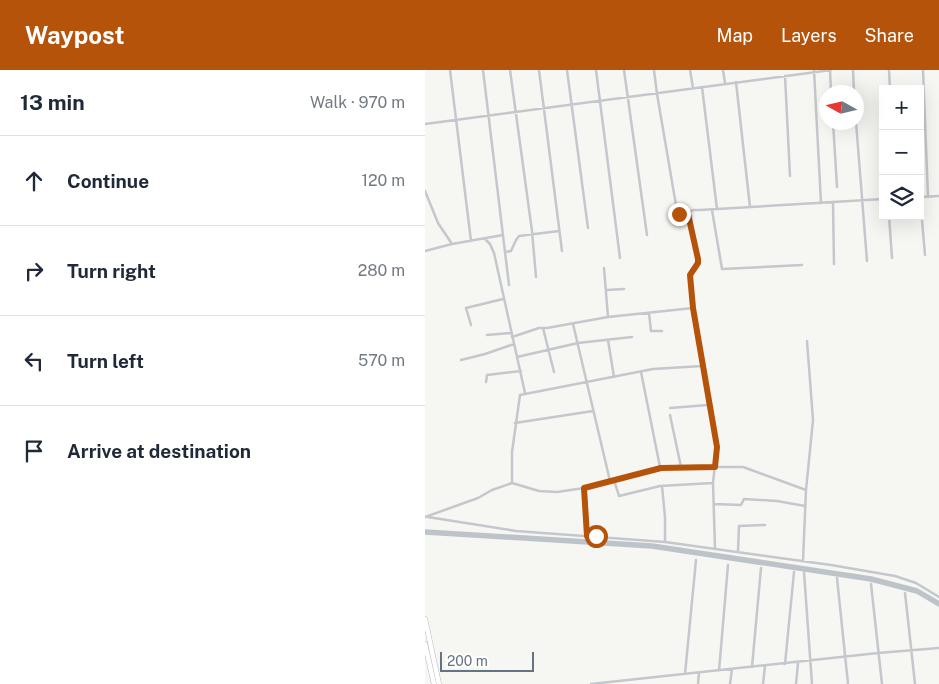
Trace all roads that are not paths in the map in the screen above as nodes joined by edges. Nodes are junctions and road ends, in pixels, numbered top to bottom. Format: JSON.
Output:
{"nodes":[{"id":1,"x":450,"y":70,"type":"edge"},
{"id":2,"x":483,"y":70,"type":"edge"},
{"id":3,"x":510,"y":70,"type":"edge"},
{"id":4,"x":539,"y":70,"type":"edge"},
{"id":5,"x":567,"y":70,"type":"edge"},
{"id":6,"x":596,"y":70,"type":"edge"},
{"id":7,"x":624,"y":70,"type":"edge"},
{"id":8,"x":654,"y":70,"type":"edge"},
{"id":9,"x":690,"y":70,"type":"edge"},
{"id":10,"x":723,"y":70,"type":"edge"},
{"id":11,"x":831,"y":70,"type":"edge"},
{"id":12,"x":853,"y":70,"type":"edge"},
{"id":13,"x":889,"y":70,"type":"edge"},
{"id":14,"x":923,"y":70,"type":"edge"},
{"id":15,"x":814,"y":71,"type":"edge"},
{"id":16,"x":785,"y":76,"type":"junction"},
{"id":17,"x":736,"y":82,"type":"junction"},
{"id":18,"x":725,"y":83,"type":"junction"},
{"id":19,"x":831,"y":85,"type":"edge"},
{"id":20,"x":854,"y":85,"type":"edge"},
{"id":21,"x":890,"y":85,"type":"edge"},
{"id":22,"x":702,"y":87,"type":"junction"},
{"id":23,"x":693,"y":88,"type":"junction"},
{"id":24,"x":657,"y":94,"type":"junction"},
{"id":25,"x":628,"y":98,"type":"junction"},
{"id":26,"x":600,"y":102,"type":"junction"},
{"id":27,"x":572,"y":105,"type":"junction"},
{"id":28,"x":544,"y":109,"type":"junction"},
{"id":29,"x":516,"y":112,"type":"junction"},
{"id":30,"x":489,"y":116,"type":"junction"},
{"id":31,"x":456,"y":120,"type":"junction"},
{"id":32,"x":425,"y":124,"type":"edge"},
{"id":33,"x":833,"y":130,"type":"edge"},
{"id":34,"x":857,"y":130,"type":"edge"},
{"id":35,"x":790,"y":176,"type":"dead end"},
{"id":36,"x":837,"y":187,"type":"dead end"},
{"id":37,"x":425,"y":192,"type":"edge"},
{"id":38,"x":939,"y":196,"type":"edge"},
{"id":39,"x":928,"y":197,"type":"junction"},
{"id":40,"x":879,"y":200,"type":"edge"},
{"id":41,"x":861,"y":201,"type":"junction"},
{"id":42,"x":833,"y":202,"type":"junction"},
{"id":43,"x":821,"y":203,"type":"junction"},
{"id":44,"x":751,"y":208,"type":"junction"},
{"id":45,"x":712,"y":210,"type":"junction"},
{"id":46,"x":717,"y":210,"type":"junction"},
{"id":47,"x":688,"y":214,"type":"junction"},
{"id":48,"x":889,"y":220,"type":"edge"},
{"id":49,"x":588,"y":228,"type":"dead end"},
{"id":50,"x":559,"y":231,"type":"junction"},
{"id":51,"x":532,"y":234,"type":"junction"},
{"id":52,"x":503,"y":235,"type":"junction"},
{"id":53,"x":647,"y":235,"type":"dead end"},
{"id":54,"x":485,"y":239,"type":"junction"},
{"id":55,"x":471,"y":241,"type":"junction"},
{"id":56,"x":452,"y":244,"type":"junction"},
{"id":57,"x":425,"y":252,"type":"edge"},
{"id":58,"x":505,"y":252,"type":"junction"},
{"id":59,"x":562,"y":252,"type":"dead end"},
{"id":60,"x":925,"y":255,"type":"dead end"},
{"id":61,"x":620,"y":258,"type":"dead end"},
{"id":62,"x":892,"y":258,"type":"dead end"},
{"id":63,"x":867,"y":261,"type":"dead end"},
{"id":64,"x":834,"y":264,"type":"dead end"},
{"id":65,"x":803,"y":265,"type":"dead end"},
{"id":66,"x":604,"y":268,"type":"dead end"},
{"id":67,"x":536,"y":277,"type":"dead end"},
{"id":68,"x":509,"y":285,"type":"dead end"},
{"id":69,"x":624,"y":289,"type":"dead end"},
{"id":70,"x":605,"y":290,"type":"junction"},
{"id":71,"x":503,"y":299,"type":"junction"},
{"id":72,"x":693,"y":308,"type":"junction"},
{"id":73,"x":649,"y":313,"type":"junction"},
{"id":74,"x":608,"y":317,"type":"junction"},
{"id":75,"x":471,"y":324,"type":"dead end"},
{"id":76,"x":573,"y":324,"type":"junction"},
{"id":77,"x":543,"y":328,"type":"junction"},
{"id":78,"x":662,"y":331,"type":"dead end"},
{"id":79,"x":487,"y":335,"type":"dead end"},
{"id":80,"x":511,"y":335,"type":"junction"},
{"id":81,"x":632,"y":337,"type":"dead end"},
{"id":82,"x":608,"y":340,"type":"junction"},
{"id":83,"x":807,"y":341,"type":"dead end"},
{"id":84,"x":578,"y":343,"type":"junction"},
{"id":85,"x":514,"y":344,"type":"junction"},
{"id":86,"x":549,"y":349,"type":"junction"},
{"id":87,"x":517,"y":357,"type":"junction"},
{"id":88,"x":461,"y":360,"type":"dead end"},
{"id":89,"x":703,"y":366,"type":"junction"},
{"id":90,"x":521,"y":371,"type":"junction"},
{"id":91,"x":555,"y":372,"type":"dead end"},
{"id":92,"x":641,"y":372,"type":"junction"},
{"id":93,"x":614,"y":377,"type":"junction"},
{"id":94,"x":486,"y":382,"type":"dead end"},
{"id":95,"x":586,"y":382,"type":"junction"},
{"id":96,"x":525,"y":393,"type":"junction"},
{"id":97,"x":708,"y":405,"type":"junction"},
{"id":98,"x":670,"y":408,"type":"dead end"},
{"id":99,"x":593,"y":411,"type":"junction"},
{"id":100,"x":670,"y":415,"type":"dead end"},
{"id":101,"x":515,"y":423,"type":"junction"},
{"id":102,"x":681,"y":467,"type":"junction"},
{"id":103,"x":715,"y":467,"type":"junction"},
{"id":104,"x":661,"y":468,"type":"junction"},
{"id":105,"x":612,"y":480,"type":"junction"},
{"id":106,"x":512,"y":482,"type":"junction"},
{"id":107,"x":713,"y":482,"type":"junction"},
{"id":108,"x":662,"y":486,"type":"junction"},
{"id":109,"x":584,"y":488,"type":"junction"},
{"id":110,"x":806,"y":490,"type":"junction"},
{"id":111,"x":714,"y":504,"type":"junction"},
{"id":112,"x":805,"y":506,"type":"junction"},
{"id":113,"x":426,"y":517,"type":"edge"},
{"id":114,"x":765,"y":525,"type":"dead end"},
{"id":115,"x":587,"y":536,"type":"junction"},
{"id":116,"x":665,"y":542,"type":"junction"},
{"id":117,"x":715,"y":548,"type":"junction"},
{"id":118,"x":738,"y":551,"type":"junction"},
{"id":119,"x":696,"y":560,"type":"dead end"},
{"id":120,"x":803,"y":560,"type":"junction"},
{"id":121,"x":728,"y":565,"type":"dead end"},
{"id":122,"x":761,"y":568,"type":"dead end"},
{"id":123,"x":794,"y":572,"type":"dead end"},
{"id":124,"x":804,"y":572,"type":"dead end"},
{"id":125,"x":837,"y":578,"type":"dead end"},
{"id":126,"x":871,"y":584,"type":"dead end"},
{"id":127,"x":905,"y":593,"type":"dead end"},
{"id":128,"x":939,"y":597,"type":"edge"},
{"id":129,"x":425,"y":619,"type":"edge"},
{"id":130,"x":425,"y":644,"type":"edge"},
{"id":131,"x":939,"y":648,"type":"edge"},
{"id":132,"x":912,"y":651,"type":"junction"},
{"id":133,"x":878,"y":653,"type":"junction"},
{"id":134,"x":845,"y":658,"type":"junction"},
{"id":135,"x":810,"y":661,"type":"junction"},
{"id":136,"x":798,"y":662,"type":"junction"},
{"id":137,"x":785,"y":664,"type":"junction"},
{"id":138,"x":765,"y":666,"type":"junction"},
{"id":139,"x":752,"y":667,"type":"junction"},
{"id":140,"x":732,"y":669,"type":"junction"},
{"id":141,"x":719,"y":671,"type":"junction"},
{"id":142,"x":699,"y":673,"type":"junction"},
{"id":143,"x":685,"y":674,"type":"junction"},
{"id":144,"x":632,"y":680,"type":"junction"},
{"id":145,"x":434,"y":684,"type":"edge"},
{"id":146,"x":439,"y":684,"type":"edge"},
{"id":147,"x":591,"y":684,"type":"edge"},
{"id":148,"x":598,"y":684,"type":"edge"},
{"id":149,"x":632,"y":684,"type":"edge"},
{"id":150,"x":698,"y":684,"type":"edge"},
{"id":151,"x":730,"y":684,"type":"edge"},
{"id":152,"x":763,"y":684,"type":"edge"},
{"id":153,"x":796,"y":684,"type":"edge"},
{"id":154,"x":812,"y":684,"type":"edge"},
{"id":155,"x":848,"y":684,"type":"edge"},
{"id":156,"x":882,"y":684,"type":"edge"},
{"id":157,"x":915,"y":684,"type":"edge"}],
"edges":[{"from":1,"to":31,"type":"street"},
{"from":2,"to":30,"type":"street"},
{"from":3,"to":29,"type":"street"},
{"from":4,"to":28,"type":"street"},
{"from":5,"to":27,"type":"street"},
{"from":6,"to":26,"type":"street"},
{"from":7,"to":25,"type":"street"},
{"from":8,"to":24,"type":"street"},
{"from":9,"to":23,"type":"street"},
{"from":10,"to":18,"type":"street"},
{"from":11,"to":15,"type":"street"},
{"from":11,"to":19,"type":"street"},
{"from":12,"to":20,"type":"street"},
{"from":13,"to":21,"type":"street"},
{"from":14,"to":39,"type":"street"},
{"from":15,"to":16,"type":"street"},
{"from":15,"to":43,"type":"street"},
{"from":16,"to":17,"type":"street"},
{"from":16,"to":35,"type":"street"},
{"from":17,"to":18,"type":"street"},
{"from":17,"to":44,"type":"street"},
{"from":18,"to":22,"type":"street"},
{"from":22,"to":23,"type":"street"},
{"from":22,"to":46,"type":"street"},
{"from":23,"to":24,"type":"street"},
{"from":24,"to":25,"type":"street"},
{"from":24,"to":47,"type":"street"},
{"from":25,"to":26,"type":"street"},
{"from":25,"to":53,"type":"street"},
{"from":26,"to":27,"type":"street"},
{"from":26,"to":61,"type":"street"},
{"from":27,"to":28,"type":"street"},
{"from":27,"to":49,"type":"street"},
{"from":28,"to":29,"type":"street"},
{"from":28,"to":50,"type":"street"},
{"from":29,"to":30,"type":"street"},
{"from":29,"to":51,"type":"street"},
{"from":30,"to":31,"type":"street"},
{"from":30,"to":52,"type":"street"},
{"from":31,"to":32,"type":"street"},
{"from":31,"to":55,"type":"street"},
{"from":33,"to":36,"type":"street"},
{"from":34,"to":41,"type":"street"},
{"from":37,"to":56,"type":"street"},
{"from":38,"to":39,"type":"street"},
{"from":39,"to":60,"type":"street"},
{"from":40,"to":41,"type":"street"},
{"from":41,"to":42,"type":"street"},
{"from":41,"to":63,"type":"street"},
{"from":42,"to":43,"type":"street"},
{"from":42,"to":64,"type":"street"},
{"from":43,"to":44,"type":"street"},
{"from":44,"to":46,"type":"street"},
{"from":45,"to":46,"type":"street"},
{"from":45,"to":47,"type":"street"},
{"from":45,"to":65,"type":"street"},
{"from":47,"to":72,"type":"street"},
{"from":48,"to":62,"type":"street"},
{"from":50,"to":51,"type":"street"},
{"from":50,"to":59,"type":"street"},
{"from":51,"to":58,"type":"street"},
{"from":51,"to":67,"type":"street"},
{"from":52,"to":54,"type":"street"},
{"from":52,"to":58,"type":"street"},
{"from":54,"to":55,"type":"street"},
{"from":54,"to":71,"type":"street"},
{"from":55,"to":56,"type":"street"},
{"from":56,"to":57,"type":"street"},
{"from":58,"to":68,"type":"street"},
{"from":66,"to":70,"type":"street"},
{"from":69,"to":70,"type":"street"},
{"from":70,"to":74,"type":"street"},
{"from":71,"to":75,"type":"street"},
{"from":71,"to":80,"type":"street"},
{"from":72,"to":73,"type":"street"},
{"from":72,"to":89,"type":"street"},
{"from":73,"to":74,"type":"street"},
{"from":73,"to":78,"type":"street"},
{"from":74,"to":76,"type":"street"},
{"from":76,"to":77,"type":"street"},
{"from":76,"to":84,"type":"street"},
{"from":77,"to":80,"type":"street"},
{"from":77,"to":86,"type":"street"},
{"from":79,"to":80,"type":"street"},
{"from":80,"to":85,"type":"street"},
{"from":81,"to":82,"type":"street"},
{"from":82,"to":84,"type":"street"},
{"from":82,"to":93,"type":"street"},
{"from":83,"to":110,"type":"street"},
{"from":84,"to":86,"type":"street"},
{"from":84,"to":95,"type":"street"},
{"from":85,"to":87,"type":"street"},
{"from":85,"to":88,"type":"street"},
{"from":86,"to":87,"type":"street"},
{"from":86,"to":91,"type":"street"},
{"from":87,"to":90,"type":"street"},
{"from":89,"to":92,"type":"street"},
{"from":89,"to":97,"type":"street"},
{"from":90,"to":94,"type":"street"},
{"from":90,"to":96,"type":"street"},
{"from":92,"to":93,"type":"street"},
{"from":92,"to":104,"type":"street"},
{"from":93,"to":95,"type":"street"},
{"from":95,"to":96,"type":"street"},
{"from":95,"to":99,"type":"street"},
{"from":96,"to":101,"type":"street"},
{"from":97,"to":98,"type":"street"},
{"from":97,"to":103,"type":"street"},
{"from":99,"to":101,"type":"street"},
{"from":99,"to":105,"type":"street"},
{"from":100,"to":102,"type":"street"},
{"from":101,"to":106,"type":"street"},
{"from":102,"to":103,"type":"street"},
{"from":102,"to":104,"type":"street"},
{"from":103,"to":107,"type":"street"},
{"from":103,"to":110,"type":"street"},
{"from":104,"to":105,"type":"street"},
{"from":105,"to":108,"type":"street"},
{"from":105,"to":109,"type":"street"},
{"from":106,"to":109,"type":"street"},
{"from":106,"to":113,"type":"street"},
{"from":107,"to":108,"type":"street"},
{"from":107,"to":111,"type":"street"},
{"from":108,"to":116,"type":"street"},
{"from":109,"to":115,"type":"street"},
{"from":110,"to":112,"type":"street"},
{"from":111,"to":112,"type":"street"},
{"from":111,"to":117,"type":"street"},
{"from":112,"to":120,"type":"street"},
{"from":113,"to":115,"type":"street"},
{"from":114,"to":118,"type":"street"},
{"from":115,"to":116,"type":"street"},
{"from":116,"to":117,"type":"street"},
{"from":117,"to":118,"type":"street"},
{"from":118,"to":120,"type":"street"},
{"from":119,"to":143,"type":"street"},
{"from":120,"to":128,"type":"street"},
{"from":121,"to":141,"type":"street"},
{"from":122,"to":139,"type":"street"},
{"from":123,"to":137,"type":"street"},
{"from":124,"to":135,"type":"street"},
{"from":125,"to":134,"type":"street"},
{"from":126,"to":133,"type":"street"},
{"from":127,"to":132,"type":"street"},
{"from":129,"to":146,"type":"highway"},
{"from":130,"to":145,"type":"highway"},
{"from":131,"to":132,"type":"street"},
{"from":132,"to":133,"type":"street"},
{"from":132,"to":157,"type":"street"},
{"from":133,"to":134,"type":"street"},
{"from":133,"to":156,"type":"street"},
{"from":134,"to":135,"type":"street"},
{"from":134,"to":155,"type":"street"},
{"from":135,"to":136,"type":"street"},
{"from":135,"to":154,"type":"street"},
{"from":136,"to":137,"type":"street"},
{"from":136,"to":153,"type":"street"},
{"from":137,"to":138,"type":"street"},
{"from":138,"to":139,"type":"street"},
{"from":138,"to":152,"type":"street"},
{"from":139,"to":140,"type":"street"},
{"from":140,"to":141,"type":"street"},
{"from":140,"to":151,"type":"street"},
{"from":141,"to":142,"type":"street"},
{"from":142,"to":143,"type":"street"},
{"from":142,"to":150,"type":"street"},
{"from":143,"to":144,"type":"street"},
{"from":144,"to":148,"type":"street"},
{"from":144,"to":149,"type":"street"},
{"from":147,"to":148,"type":"street"}]}
